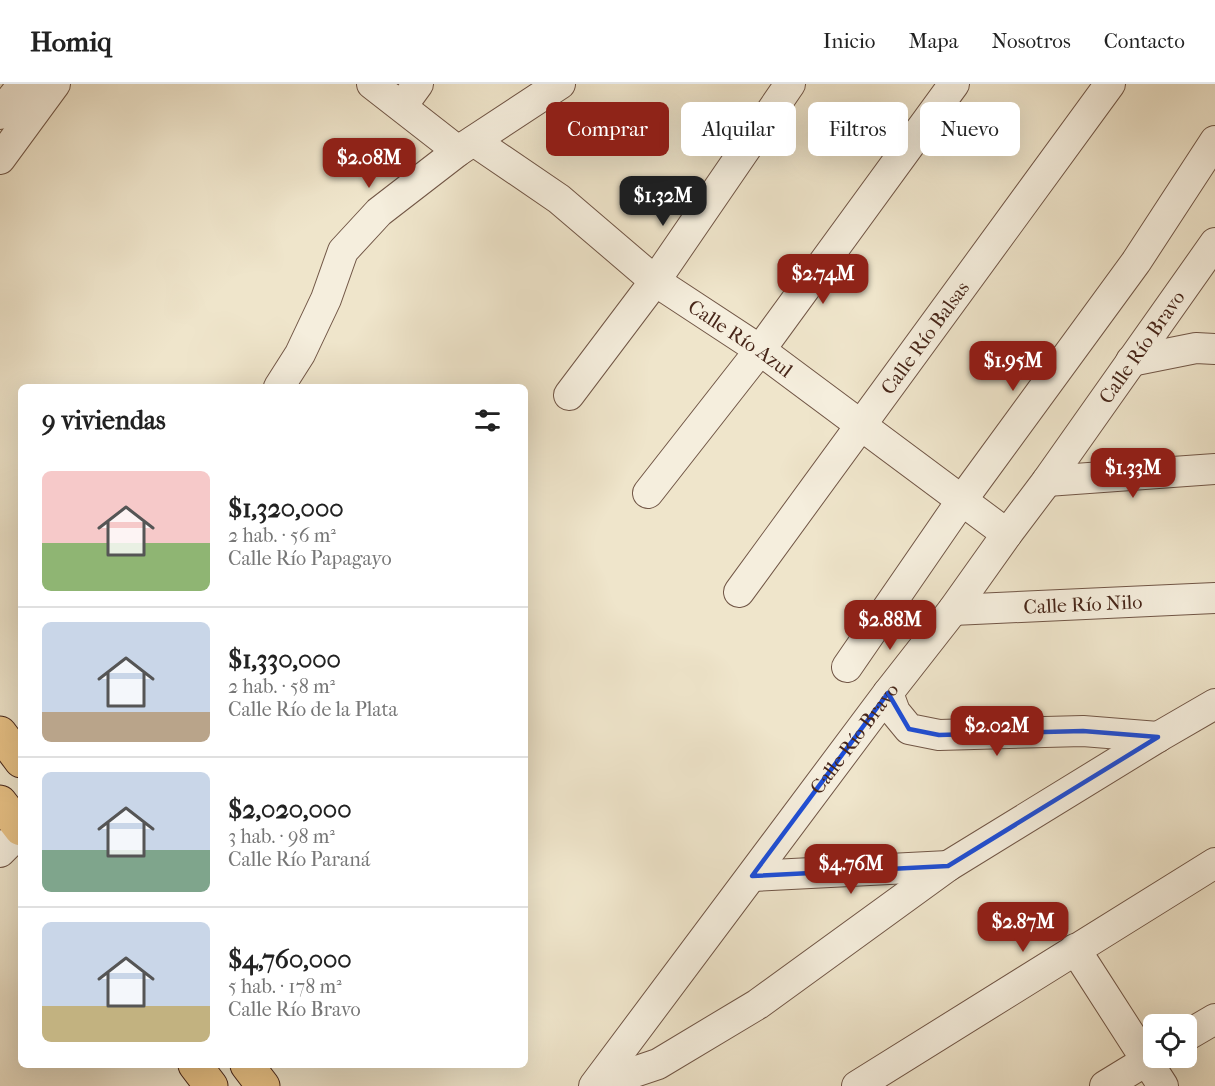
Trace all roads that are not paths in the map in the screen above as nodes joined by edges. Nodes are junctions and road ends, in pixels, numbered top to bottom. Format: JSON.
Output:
{"nodes":[{"id":1,"x":23,"y":84,"type":"edge"},
{"id":2,"x":55,"y":84,"type":"edge"},
{"id":3,"x":372,"y":84,"type":"edge"},
{"id":4,"x":560,"y":84,"type":"edge"},
{"id":5,"x":790,"y":84,"type":"edge"},
{"id":6,"x":954,"y":84,"type":"edge"},
{"id":7,"x":1110,"y":84,"type":"edge"},
{"id":8,"x":410,"y":95,"type":"edge"},
{"id":9,"x":0,"y":114,"type":"edge"},
{"id":10,"x":1215,"y":141,"type":"edge"},
{"id":11,"x":466,"y":146,"type":"junction"},
{"id":12,"x":0,"y":159,"type":"edge"},
{"id":13,"x":1215,"y":243,"type":"edge"},
{"id":14,"x":655,"y":281,"type":"junction"},
{"id":15,"x":1215,"y":349,"type":"edge"},
{"id":16,"x":760,"y":350,"type":"junction"},
{"id":17,"x":1131,"y":361,"type":"junction"},
{"id":18,"x":281,"y":384,"type":"edge"},
{"id":19,"x":569,"y":395,"type":"dead end"},
{"id":20,"x":860,"y":424,"type":"junction"},
{"id":21,"x":1215,"y":469,"type":"edge"},
{"id":22,"x":1047,"y":481,"type":"junction"},
{"id":23,"x":648,"y":492,"type":"dead end"},
{"id":24,"x":962,"y":500,"type":"junction"},
{"id":25,"x":1006,"y":534,"type":"junction"},
{"id":26,"x":739,"y":592,"type":"dead end"},
{"id":27,"x":1215,"y":598,"type":"edge"},
{"id":28,"x":953,"y":610,"type":"junction"},
{"id":29,"x":847,"y":667,"type":"dead end"},
{"id":30,"x":888,"y":693,"type":"junction"},
{"id":31,"x":1215,"y":704,"type":"edge"},
{"id":32,"x":0,"y":733,"type":"edge"},
{"id":33,"x":1158,"y":736,"type":"junction"},
{"id":34,"x":18,"y":757,"type":"edge"},
{"id":35,"x":0,"y":785,"type":"edge"},
{"id":36,"x":18,"y":789,"type":"edge"},
{"id":37,"x":0,"y":802,"type":"edge"},
{"id":38,"x":18,"y":826,"type":"edge"},
{"id":39,"x":18,"y":833,"type":"edge"},
{"id":40,"x":0,"y":852,"type":"edge"},
{"id":41,"x":1215,"y":863,"type":"edge"},
{"id":42,"x":948,"y":866,"type":"junction"},
{"id":43,"x":752,"y":876,"type":"junction"},
{"id":44,"x":1076,"y":949,"type":"junction"},
{"id":45,"x":1215,"y":1018,"type":"edge"},
{"id":46,"x":1197,"y":1029,"type":"edge"},
{"id":47,"x":1143,"y":1048,"type":"edge"},
{"id":48,"x":1143,"y":1062,"type":"edge"},
{"id":49,"x":197,"y":1068,"type":"edge"},
{"id":50,"x":249,"y":1068,"type":"edge"},
{"id":51,"x":1155,"y":1068,"type":"edge"},
{"id":52,"x":595,"y":1085,"type":"edge"},
{"id":53,"x":211,"y":1086,"type":"edge"},
{"id":54,"x":263,"y":1086,"type":"edge"},
{"id":55,"x":857,"y":1086,"type":"edge"},
{"id":56,"x":1105,"y":1086,"type":"edge"},
{"id":57,"x":1163,"y":1086,"type":"edge"}],
"edges":[{"from":1,"to":9,"type":"street"},
{"from":2,"to":12,"type":"street"},
{"from":3,"to":8,"type":"street","name":"Calle Río Azul"},
{"from":4,"to":11,"type":"street"},
{"from":5,"to":14,"type":"street"},
{"from":6,"to":16,"type":"street"},
{"from":7,"to":20,"type":"street","name":"Calle Río Balsas"},
{"from":8,"to":11,"type":"street","name":"Calle Río Azul"},
{"from":10,"to":24,"type":"street"},
{"from":11,"to":14,"type":"street","name":"Calle Río Azul"},
{"from":11,"to":18,"type":"street"},
{"from":13,"to":17,"type":"street","name":"Calle Río Bravo"},
{"from":14,"to":16,"type":"street","name":"Calle Río Azul"},
{"from":14,"to":19,"type":"street"},
{"from":15,"to":17,"type":"street"},
{"from":16,"to":20,"type":"street","name":"Calle Río Azul"},
{"from":16,"to":23,"type":"street"},
{"from":17,"to":22,"type":"street","name":"Calle Río Bravo"},
{"from":20,"to":24,"type":"street","name":"Calle Río Azul"},
{"from":20,"to":26,"type":"street","name":"Calle Río Balsas"},
{"from":21,"to":22,"type":"street"},
{"from":22,"to":25,"type":"street","name":"Calle Río Bravo"},
{"from":24,"to":25,"type":"street","name":"Calle Río Azul"},
{"from":24,"to":29,"type":"street"},
{"from":25,"to":28,"type":"street","name":"Calle Río Bravo"},
{"from":27,"to":28,"type":"street","name":"Calle Río Nilo"},
{"from":28,"to":30,"type":"street","name":"Calle Río Bravo"},
{"from":30,"to":33,"type":"street"},
{"from":30,"to":43,"type":"street","name":"Calle Río Bravo"},
{"from":31,"to":33,"type":"street"},
{"from":32,"to":34,"type":"main road"},
{"from":33,"to":42,"type":"street"},
{"from":35,"to":36,"type":"main road"},
{"from":37,"to":38,"type":"main road"},
{"from":39,"to":40,"type":"street"},
{"from":41,"to":44,"type":"street"},
{"from":42,"to":43,"type":"street"},
{"from":42,"to":52,"type":"street"},
{"from":43,"to":52,"type":"street","name":"Calle Río Bravo"},
{"from":44,"to":47,"type":"street"},
{"from":44,"to":55,"type":"street"},
{"from":45,"to":46,"type":"street"},
{"from":48,"to":56,"type":"street"},
{"from":49,"to":53,"type":"main road"},
{"from":50,"to":54,"type":"main road"},
{"from":51,"to":57,"type":"street"}]}
